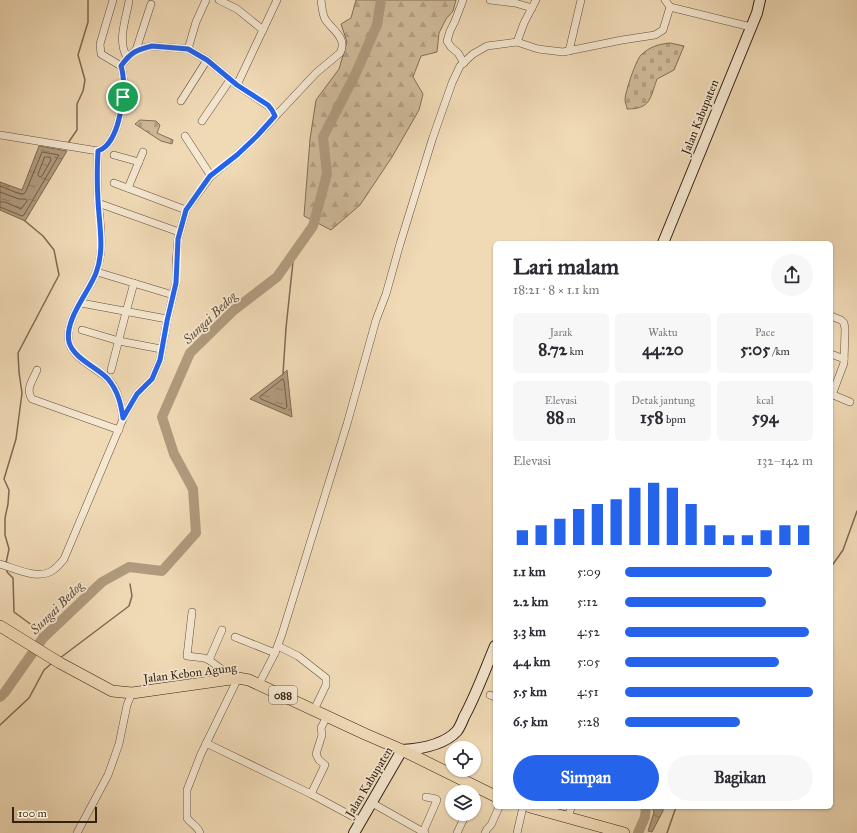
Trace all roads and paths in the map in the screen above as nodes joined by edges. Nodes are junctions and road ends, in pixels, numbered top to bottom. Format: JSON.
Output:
{"nodes":[{"id":1,"x":113,"y":0,"type":"edge"},
{"id":2,"x":206,"y":0,"type":"edge"},
{"id":3,"x":219,"y":0,"type":"edge"},
{"id":4,"x":277,"y":0,"type":"edge"},
{"id":5,"x":322,"y":0,"type":"edge"},
{"id":6,"x":463,"y":0,"type":"edge"},
{"id":7,"x":490,"y":0,"type":"edge"},
{"id":8,"x":536,"y":0,"type":"edge"},
{"id":9,"x":581,"y":0,"type":"edge"},
{"id":10,"x":665,"y":0,"type":"edge"},
{"id":11,"x":760,"y":0,"type":"edge"},
{"id":12,"x":129,"y":1,"type":"dead end"},
{"id":13,"x":151,"y":4,"type":"dead end"},
{"id":14,"x":670,"y":7,"type":"junction"},
{"id":15,"x":532,"y":8,"type":"junction"},
{"id":16,"x":751,"y":27,"type":"junction"},
{"id":17,"x":263,"y":30,"type":"junction"},
{"id":18,"x":517,"y":42,"type":"junction"},
{"id":19,"x":188,"y":49,"type":"junction"},
{"id":20,"x":136,"y":50,"type":"junction"},
{"id":21,"x":569,"y":51,"type":"junction"},
{"id":22,"x":127,"y":57,"type":"junction"},
{"id":23,"x":207,"y":60,"type":"junction"},
{"id":24,"x":464,"y":62,"type":"junction"},
{"id":25,"x":121,"y":66,"type":"junction"},
{"id":26,"x":230,"y":80,"type":"junction"},
{"id":27,"x":237,"y":85,"type":"junction"},
{"id":28,"x":181,"y":101,"type":"dead end"},
{"id":29,"x":275,"y":116,"type":"junction"},
{"id":30,"x":202,"y":121,"type":"dead end"},
{"id":31,"x":0,"y":135,"type":"edge"},
{"id":32,"x":185,"y":136,"type":"dead end"},
{"id":33,"x":98,"y":151,"type":"junction"},
{"id":34,"x":143,"y":152,"type":"dead end"},
{"id":35,"x":114,"y":154,"type":"dead end"},
{"id":36,"x":139,"y":162,"type":"junction"},
{"id":37,"x":210,"y":176,"type":"junction"},
{"id":38,"x":114,"y":183,"type":"dead end"},
{"id":39,"x":128,"y":188,"type":"junction"},
{"id":40,"x":98,"y":203,"type":"junction"},
{"id":41,"x":186,"y":210,"type":"junction"},
{"id":42,"x":180,"y":232,"type":"junction"},
{"id":43,"x":664,"y":241,"type":"edge"},
{"id":44,"x":97,"y":272,"type":"junction"},
{"id":45,"x":134,"y":283,"type":"junction"},
{"id":46,"x":173,"y":295,"type":"junction"},
{"id":47,"x":80,"y":303,"type":"junction"},
{"id":48,"x":126,"y":312,"type":"junction"},
{"id":49,"x":833,"y":317,"type":"edge"},
{"id":50,"x":167,"y":319,"type":"junction"},
{"id":51,"x":82,"y":330,"type":"dead end"},
{"id":52,"x":119,"y":341,"type":"junction"},
{"id":53,"x":161,"y":349,"type":"junction"},
{"id":54,"x":833,"y":355,"type":"edge"},
{"id":55,"x":844,"y":359,"type":"junction"},
{"id":56,"x":37,"y":370,"type":"dead end"},
{"id":57,"x":111,"y":370,"type":"dead end"},
{"id":58,"x":833,"y":393,"type":"edge"},
{"id":59,"x":833,"y":395,"type":"edge"},
{"id":60,"x":850,"y":402,"type":"dead end"},
{"id":61,"x":123,"y":418,"type":"junction"},
{"id":62,"x":119,"y":430,"type":"junction"},
{"id":63,"x":0,"y":564,"type":"edge"},
{"id":64,"x":192,"y":612,"type":"dead end"},
{"id":65,"x":0,"y":626,"type":"edge"},
{"id":66,"x":222,"y":630,"type":"dead end"},
{"id":67,"x":236,"y":637,"type":"dead end"},
{"id":68,"x":278,"y":646,"type":"junction"},
{"id":69,"x":493,"y":651,"type":"edge"},
{"id":70,"x":274,"y":653,"type":"junction"},
{"id":71,"x":209,"y":660,"type":"junction"},
{"id":72,"x":236,"y":678,"type":"junction"},
{"id":73,"x":259,"y":684,"type":"junction"},
{"id":74,"x":132,"y":693,"type":"junction"},
{"id":75,"x":314,"y":710,"type":"junction"},
{"id":76,"x":327,"y":716,"type":"junction"},
{"id":77,"x":206,"y":743,"type":"junction"},
{"id":78,"x":402,"y":750,"type":"junction"},
{"id":79,"x":464,"y":785,"type":"edge"},
{"id":80,"x":481,"y":793,"type":"edge"},
{"id":81,"x":311,"y":794,"type":"junction"},
{"id":82,"x":493,"y":796,"type":"edge"},
{"id":83,"x":426,"y":797,"type":"dead end"},
{"id":84,"x":372,"y":803,"type":"junction"},
{"id":85,"x":498,"y":809,"type":"edge"},
{"id":86,"x":523,"y":809,"type":"edge"},
{"id":87,"x":548,"y":809,"type":"edge"},
{"id":88,"x":569,"y":812,"type":"edge"},
{"id":89,"x":361,"y":821,"type":"junction"},
{"id":90,"x":463,"y":821,"type":"edge"},
{"id":91,"x":422,"y":832,"type":"edge"},
{"id":92,"x":77,"y":833,"type":"edge"},
{"id":93,"x":200,"y":833,"type":"edge"},
{"id":94,"x":354,"y":833,"type":"edge"},
{"id":95,"x":457,"y":833,"type":"edge"},
{"id":96,"x":485,"y":833,"type":"edge"},
{"id":97,"x":517,"y":833,"type":"edge"},
{"id":98,"x":624,"y":833,"type":"edge"}],
"edges":[{"from":1,"to":25,"type":"street"},
{"from":2,"to":19,"type":"street"},
{"from":3,"to":17,"type":"street"},
{"from":4,"to":17,"type":"street"},
{"from":5,"to":29,"type":"street"},
{"from":6,"to":24,"type":"street"},
{"from":7,"to":15,"type":"street"},
{"from":8,"to":15,"type":"street"},
{"from":9,"to":21,"type":"street"},
{"from":10,"to":14,"type":"street"},
{"from":11,"to":16,"type":"main road","name":"Jalan Kabupaten"},
{"from":12,"to":22,"type":"street"},
{"from":13,"to":20,"type":"street"},
{"from":14,"to":16,"type":"street"},
{"from":14,"to":21,"type":"street"},
{"from":15,"to":18,"type":"street"},
{"from":16,"to":43,"type":"main road","name":"Jalan Kabupaten"},
{"from":17,"to":27,"type":"street"},
{"from":18,"to":21,"type":"street"},
{"from":18,"to":24,"type":"street"},
{"from":19,"to":20,"type":"street"},
{"from":19,"to":23,"type":"street"},
{"from":20,"to":22,"type":"street"},
{"from":22,"to":25,"type":"street"},
{"from":23,"to":26,"type":"street"},
{"from":23,"to":28,"type":"street"},
{"from":24,"to":68,"type":"street"},
{"from":25,"to":33,"type":"street"},
{"from":26,"to":27,"type":"street"},
{"from":26,"to":30,"type":"street"},
{"from":27,"to":29,"type":"street"},
{"from":29,"to":37,"type":"street"},
{"from":31,"to":33,"type":"street"},
{"from":32,"to":37,"type":"street"},
{"from":33,"to":40,"type":"street"},
{"from":34,"to":36,"type":"street"},
{"from":35,"to":36,"type":"street"},
{"from":36,"to":39,"type":"street"},
{"from":37,"to":41,"type":"street"},
{"from":38,"to":39,"type":"street"},
{"from":39,"to":41,"type":"street"},
{"from":40,"to":42,"type":"street"},
{"from":40,"to":44,"type":"street"},
{"from":41,"to":42,"type":"street"},
{"from":42,"to":46,"type":"street"},
{"from":44,"to":45,"type":"street"},
{"from":44,"to":47,"type":"street"},
{"from":45,"to":46,"type":"street"},
{"from":45,"to":48,"type":"street"},
{"from":46,"to":50,"type":"street"},
{"from":47,"to":48,"type":"street"},
{"from":47,"to":61,"type":"street"},
{"from":48,"to":50,"type":"street"},
{"from":48,"to":52,"type":"street"},
{"from":49,"to":55,"type":"street"},
{"from":50,"to":53,"type":"street"},
{"from":51,"to":52,"type":"street"},
{"from":52,"to":53,"type":"street"},
{"from":52,"to":57,"type":"street"},
{"from":53,"to":61,"type":"street"},
{"from":54,"to":55,"type":"street"},
{"from":55,"to":58,"type":"street"},
{"from":56,"to":62,"type":"street"},
{"from":59,"to":60,"type":"street"},
{"from":61,"to":62,"type":"street"},
{"from":62,"to":63,"type":"street"},
{"from":64,"to":71,"type":"street"},
{"from":65,"to":74,"type":"main road","name":"Jalan Kebon Agung","number":"088"},
{"from":66,"to":71,"type":"street"},
{"from":67,"to":70,"type":"street"},
{"from":68,"to":70,"type":"street"},
{"from":68,"to":75,"type":"street"},
{"from":69,"to":78,"type":"main road","name":"Jalan Kabupaten"},
{"from":70,"to":73,"type":"street"},
{"from":71,"to":72,"type":"street"},
{"from":72,"to":73,"type":"main road","name":"Jalan Kebon Agung","number":"088"},
{"from":72,"to":74,"type":"main road","name":"Jalan Kebon Agung","number":"088"},
{"from":72,"to":77,"type":"street"},
{"from":73,"to":75,"type":"main road","name":"Jalan Kebon Agung","number":"088"},
{"from":74,"to":92,"type":"street"},
{"from":75,"to":76,"type":"main road","name":"Jalan Kebon Agung","number":"088"},
{"from":76,"to":78,"type":"main road","name":"Jalan Kebon Agung","number":"088"},
{"from":76,"to":81,"type":"street"},
{"from":77,"to":81,"type":"street"},
{"from":77,"to":93,"type":"street"},
{"from":78,"to":79,"type":"main road","name":"Jalan Kebon Agung","number":"088"},
{"from":78,"to":84,"type":"main road","name":"Jalan Kabupaten"},
{"from":80,"to":82,"type":"main road","name":"Jalan Kebon Agung","number":"088"},
{"from":81,"to":89,"type":"street"},
{"from":83,"to":91,"type":"street"},
{"from":84,"to":89,"type":"main road","name":"Jalan Kabupaten"},
{"from":84,"to":91,"type":"street"},
{"from":85,"to":96,"type":"street"},
{"from":86,"to":97,"type":"street"},
{"from":87,"to":88,"type":"main road"},
{"from":88,"to":98,"type":"main road"},
{"from":89,"to":94,"type":"main road","name":"Jalan Kabupaten"},
{"from":90,"to":95,"type":"street"}]}
